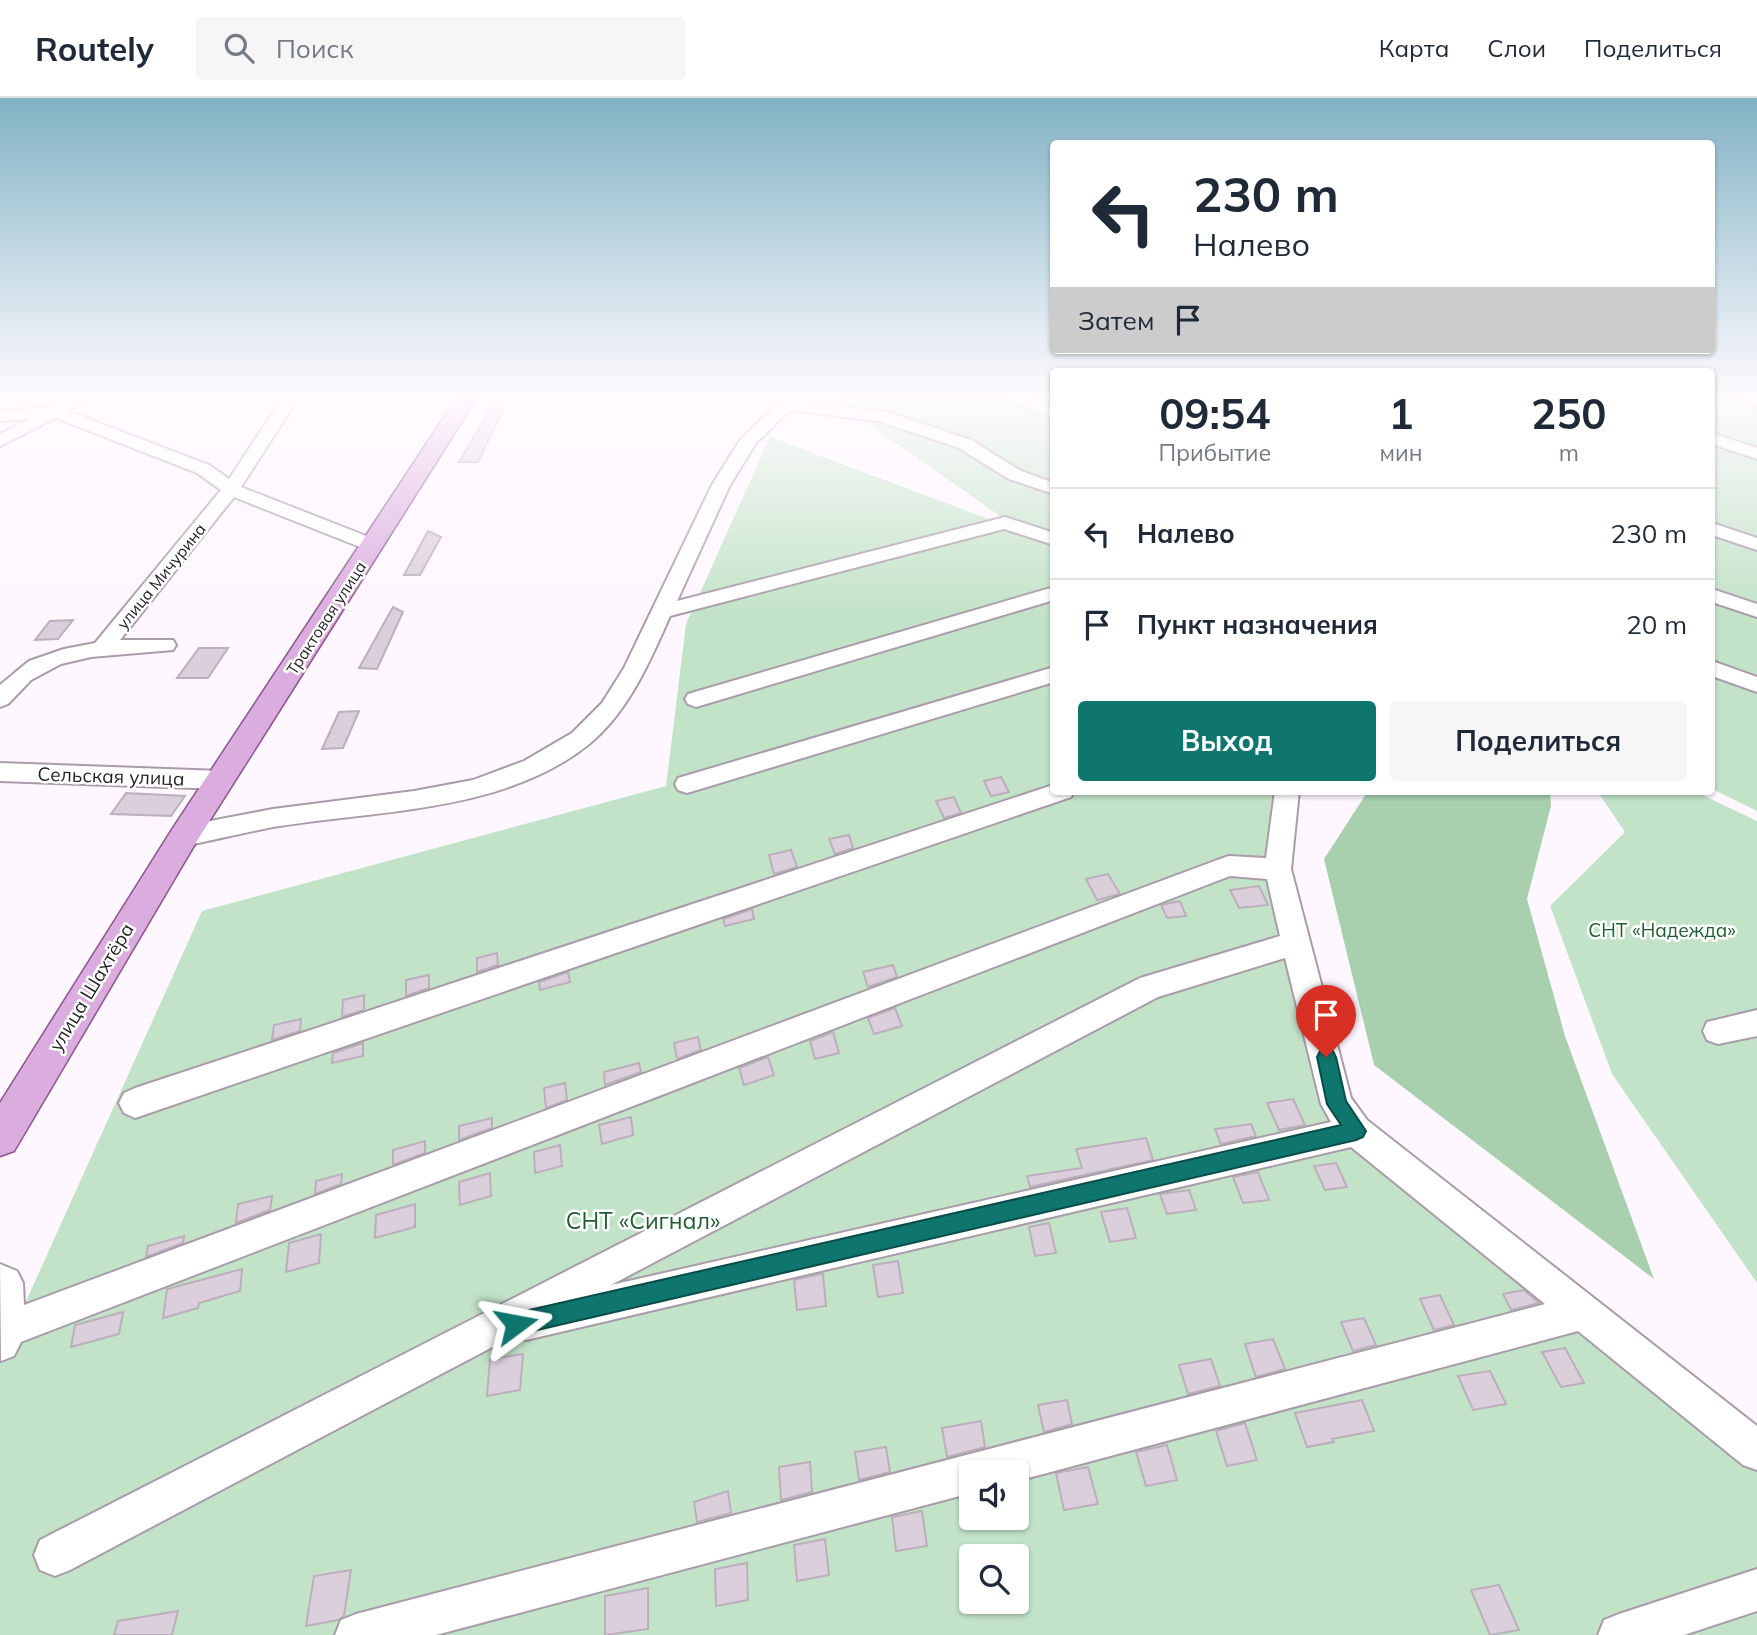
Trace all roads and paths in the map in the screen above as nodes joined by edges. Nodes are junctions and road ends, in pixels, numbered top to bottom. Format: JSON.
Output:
{"nodes":[{"id":1,"x":205,"y":471,"type":"edge"},
{"id":2,"x":243,"y":471,"type":"edge"},
{"id":3,"x":420,"y":471,"type":"edge"},
{"id":4,"x":730,"y":471,"type":"edge"},
{"id":5,"x":1008,"y":471,"type":"edge"},
{"id":6,"x":1050,"y":488,"type":"edge"},
{"id":7,"x":231,"y":489,"type":"junction"},
{"id":8,"x":1715,"y":530,"type":"edge"},
{"id":9,"x":1050,"y":538,"type":"edge"},
{"id":10,"x":1757,"y":544,"type":"edge"},
{"id":11,"x":372,"y":545,"type":"junction"},
{"id":12,"x":1050,"y":594,"type":"edge"},
{"id":13,"x":1715,"y":596,"type":"edge"},
{"id":14,"x":664,"y":611,"type":"junction"},
{"id":15,"x":1757,"y":611,"type":"edge"},
{"id":16,"x":165,"y":645,"type":"dead end"},
{"id":17,"x":102,"y":648,"type":"junction"},
{"id":18,"x":1715,"y":669,"type":"edge"},
{"id":19,"x":1050,"y":675,"type":"edge"},
{"id":20,"x":1757,"y":685,"type":"edge"},
{"id":21,"x":0,"y":699,"type":"edge"},
{"id":22,"x":696,"y":699,"type":"dead end"},
{"id":23,"x":0,"y":772,"type":"edge"},
{"id":24,"x":222,"y":780,"type":"junction"},
{"id":25,"x":687,"y":784,"type":"dead end"},
{"id":26,"x":1050,"y":795,"type":"edge"},
{"id":27,"x":1287,"y":795,"type":"edge"},
{"id":28,"x":184,"y":836,"type":"junction"},
{"id":29,"x":1278,"y":869,"type":"junction"},
{"id":30,"x":1295,"y":943,"type":"junction"},
{"id":31,"x":1757,"y":1023,"type":"edge"},
{"id":32,"x":1718,"y":1031,"type":"dead end"},
{"id":33,"x":135,"y":1102,"type":"dead end"},
{"id":34,"x":1356,"y":1131,"type":"junction"},
{"id":35,"x":0,"y":1138,"type":"edge"},
{"id":36,"x":0,"y":1282,"type":"edge"},
{"id":37,"x":1584,"y":1312,"type":"junction"},
{"id":38,"x":489,"y":1330,"type":"junction"},
{"id":39,"x":4,"y":1337,"type":"edge"},
{"id":40,"x":1757,"y":1451,"type":"edge"},
{"id":41,"x":1020,"y":1460,"type":"edge"},
{"id":42,"x":959,"y":1476,"type":"edge"},
{"id":43,"x":55,"y":1555,"type":"dead end"},
{"id":44,"x":1757,"y":1590,"type":"edge"},
{"id":45,"x":356,"y":1635,"type":"edge"},
{"id":46,"x":1619,"y":1635,"type":"edge"}],
"edges":[{"from":1,"to":7,"type":"street"},
{"from":2,"to":7,"type":"street","name":"улица Мичурина"},
{"from":3,"to":11,"type":"main road","name":"Трактовая улица"},
{"from":4,"to":14,"type":"street"},
{"from":5,"to":6,"type":"street"},
{"from":7,"to":11,"type":"street"},
{"from":7,"to":17,"type":"street","name":"улица Мичурина"},
{"from":8,"to":10,"type":"street"},
{"from":9,"to":14,"type":"street"},
{"from":11,"to":24,"type":"main road","name":"Трактовая улица"},
{"from":12,"to":22,"type":"street"},
{"from":13,"to":15,"type":"street"},
{"from":14,"to":28,"type":"street"},
{"from":16,"to":17,"type":"street"},
{"from":17,"to":21,"type":"street"},
{"from":18,"to":20,"type":"street"},
{"from":19,"to":25,"type":"street"},
{"from":23,"to":24,"type":"street","name":"Сельская улица"},
{"from":24,"to":28,"type":"main road","name":"Трактовая улица"},
{"from":26,"to":33,"type":"street"},
{"from":27,"to":29,"type":"street"},
{"from":28,"to":35,"type":"main road","name":"улица Шахтёра"},
{"from":29,"to":30,"type":"street"},
{"from":29,"to":39,"type":"street"},
{"from":30,"to":34,"type":"street"},
{"from":30,"to":38,"type":"street"},
{"from":31,"to":32,"type":"street"},
{"from":34,"to":37,"type":"street"},
{"from":34,"to":38,"type":"street"},
{"from":36,"to":39,"type":"street"},
{"from":37,"to":40,"type":"street"},
{"from":37,"to":41,"type":"street"},
{"from":38,"to":43,"type":"street"},
{"from":42,"to":45,"type":"street"},
{"from":44,"to":46,"type":"street"}]}
